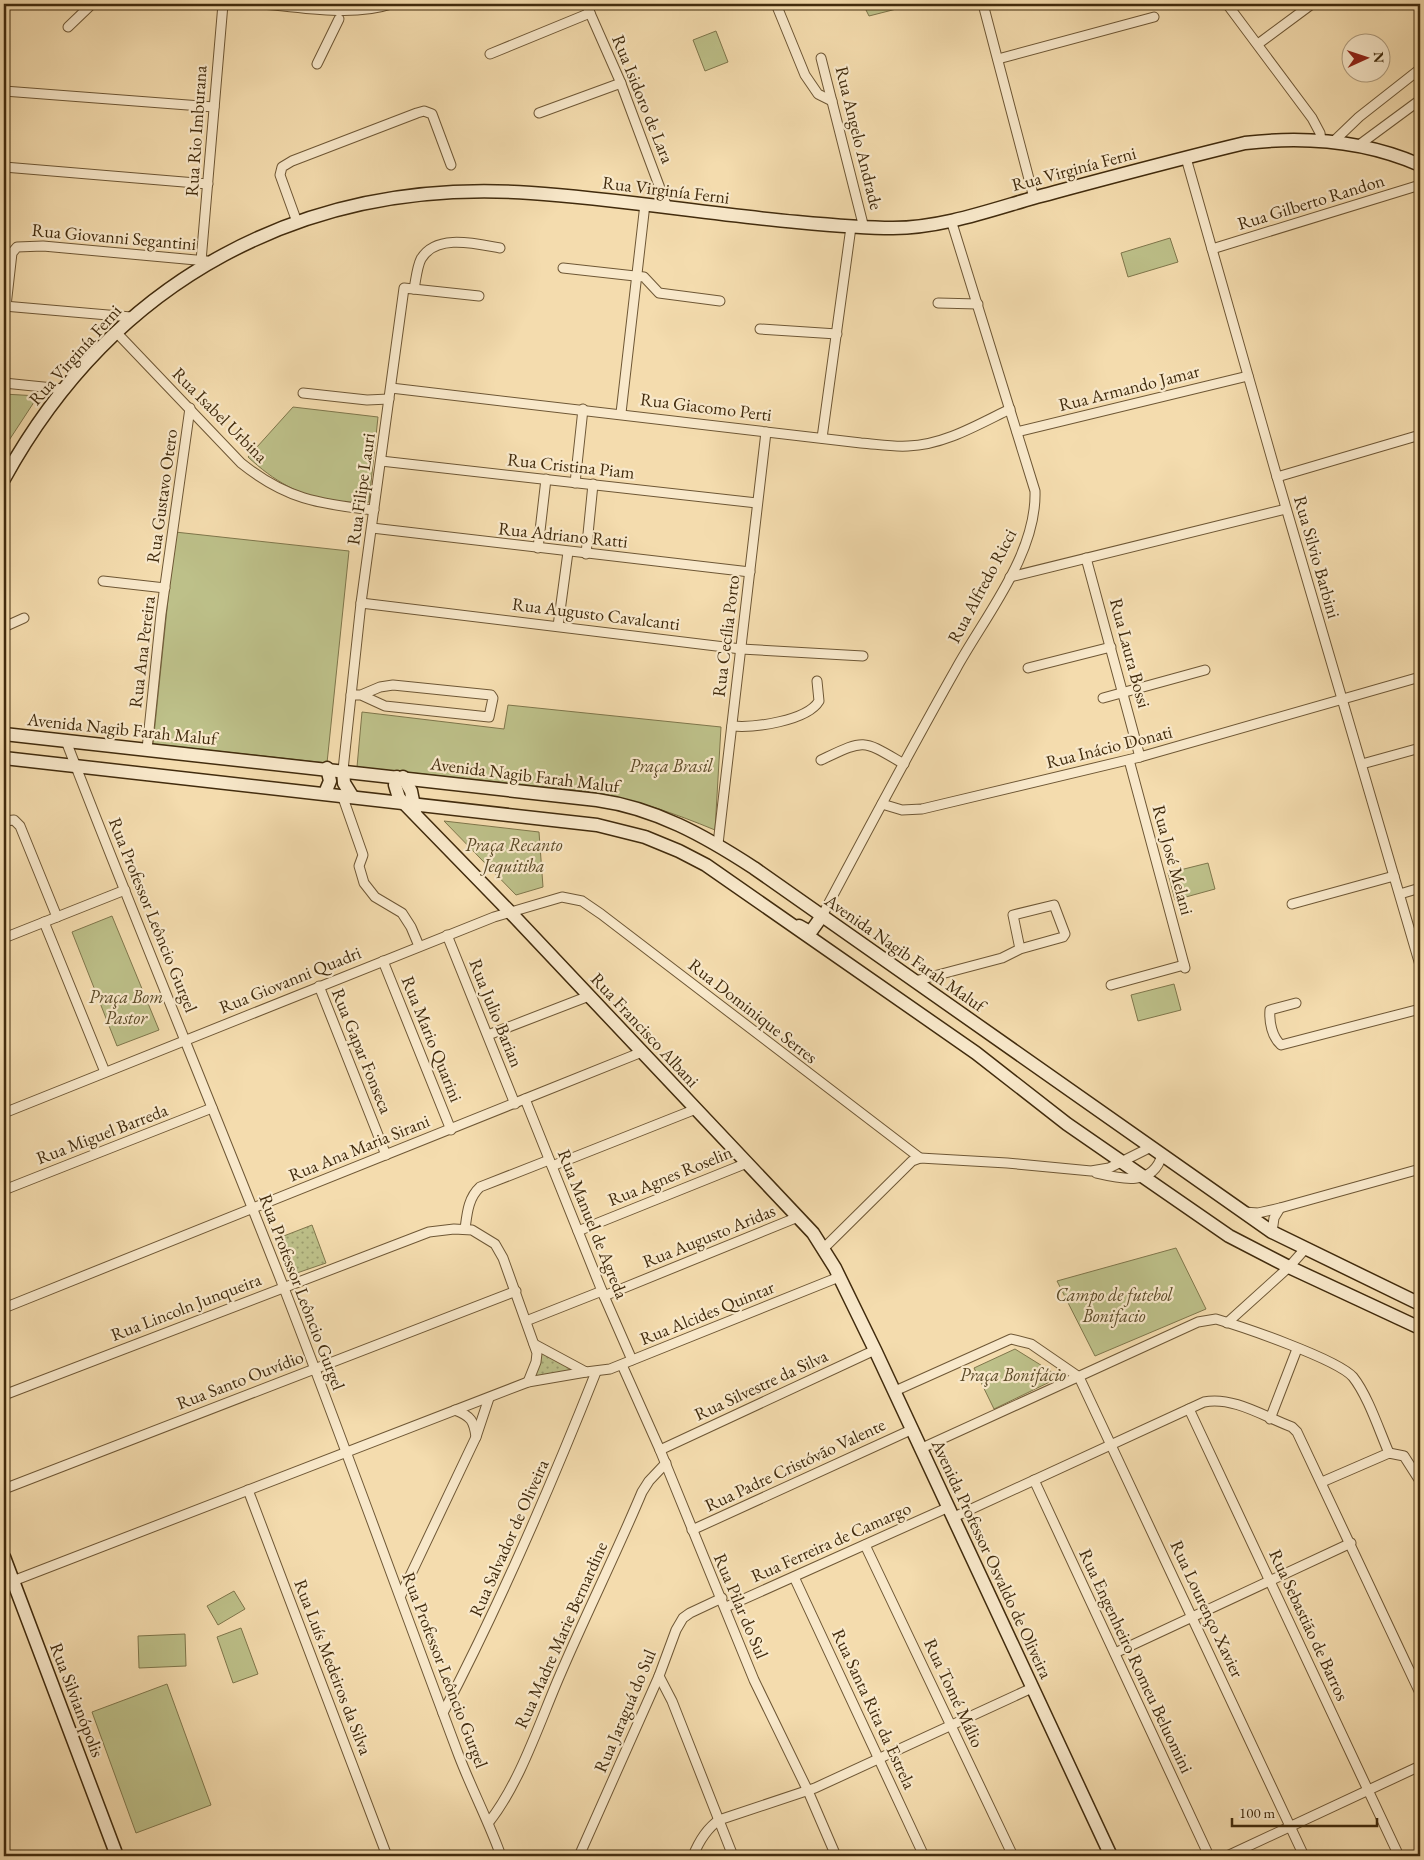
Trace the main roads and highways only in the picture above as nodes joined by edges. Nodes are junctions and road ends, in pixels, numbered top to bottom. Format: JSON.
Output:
{"nodes":[{"id":1,"x":1420,"y":165,"type":"edge"},
{"id":2,"x":4,"y":479,"type":"edge"},
{"id":3,"x":4,"y":734,"type":"edge"},
{"id":4,"x":4,"y":758,"type":"edge"},
{"id":5,"x":327,"y":768,"type":"junction"},
{"id":6,"x":343,"y":770,"type":"junction"},
{"id":7,"x":400,"y":777,"type":"junction"},
{"id":8,"x":325,"y":794,"type":"junction"},
{"id":9,"x":347,"y":796,"type":"junction"},
{"id":10,"x":411,"y":806,"type":"junction"},
{"id":11,"x":822,"y":916,"type":"junction"},
{"id":12,"x":794,"y":926,"type":"junction"},
{"id":13,"x":840,"y":1277,"type":"joint"},
{"id":14,"x":1420,"y":1304,"type":"edge"},
{"id":15,"x":1420,"y":1328,"type":"edge"},
{"id":16,"x":4,"y":1557,"type":"edge"},
{"id":17,"x":118,"y":1856,"type":"edge"},
{"id":18,"x":1111,"y":1856,"type":"edge"}],
"edges":[{"from":1,"to":2,"type":"main road","name":"Rua Virginía Ferni"},
{"from":3,"to":5,"type":"main road","name":"Avenida Nagib Farah Maluf"},
{"from":4,"to":8,"type":"main road"},
{"from":5,"to":6,"type":"main road","name":"Avenida Nagib Farah Maluf"},
{"from":5,"to":8,"type":"main road"},
{"from":6,"to":7,"type":"main road","name":"Avenida Nagib Farah Maluf"},
{"from":6,"to":9,"type":"main road"},
{"from":7,"to":10,"type":"main road","name":"Rua Francisco Albani"},
{"from":7,"to":11,"type":"main road","name":"Avenida Nagib Farah Maluf"},
{"from":8,"to":9,"type":"main road"},
{"from":9,"to":10,"type":"main road"},
{"from":10,"to":12,"type":"main road"},
{"from":10,"to":13,"type":"main road","name":"Rua Francisco Albani"},
{"from":11,"to":12,"type":"main road"},
{"from":11,"to":14,"type":"main road","name":"Avenida Nagib Farah Maluf"},
{"from":12,"to":15,"type":"main road"},
{"from":13,"to":18,"type":"main road","name":"Avenida Professor Osvaldo de Oliveira"},
{"from":16,"to":17,"type":"main road","name":"Rua Silvianópolis"}]}
